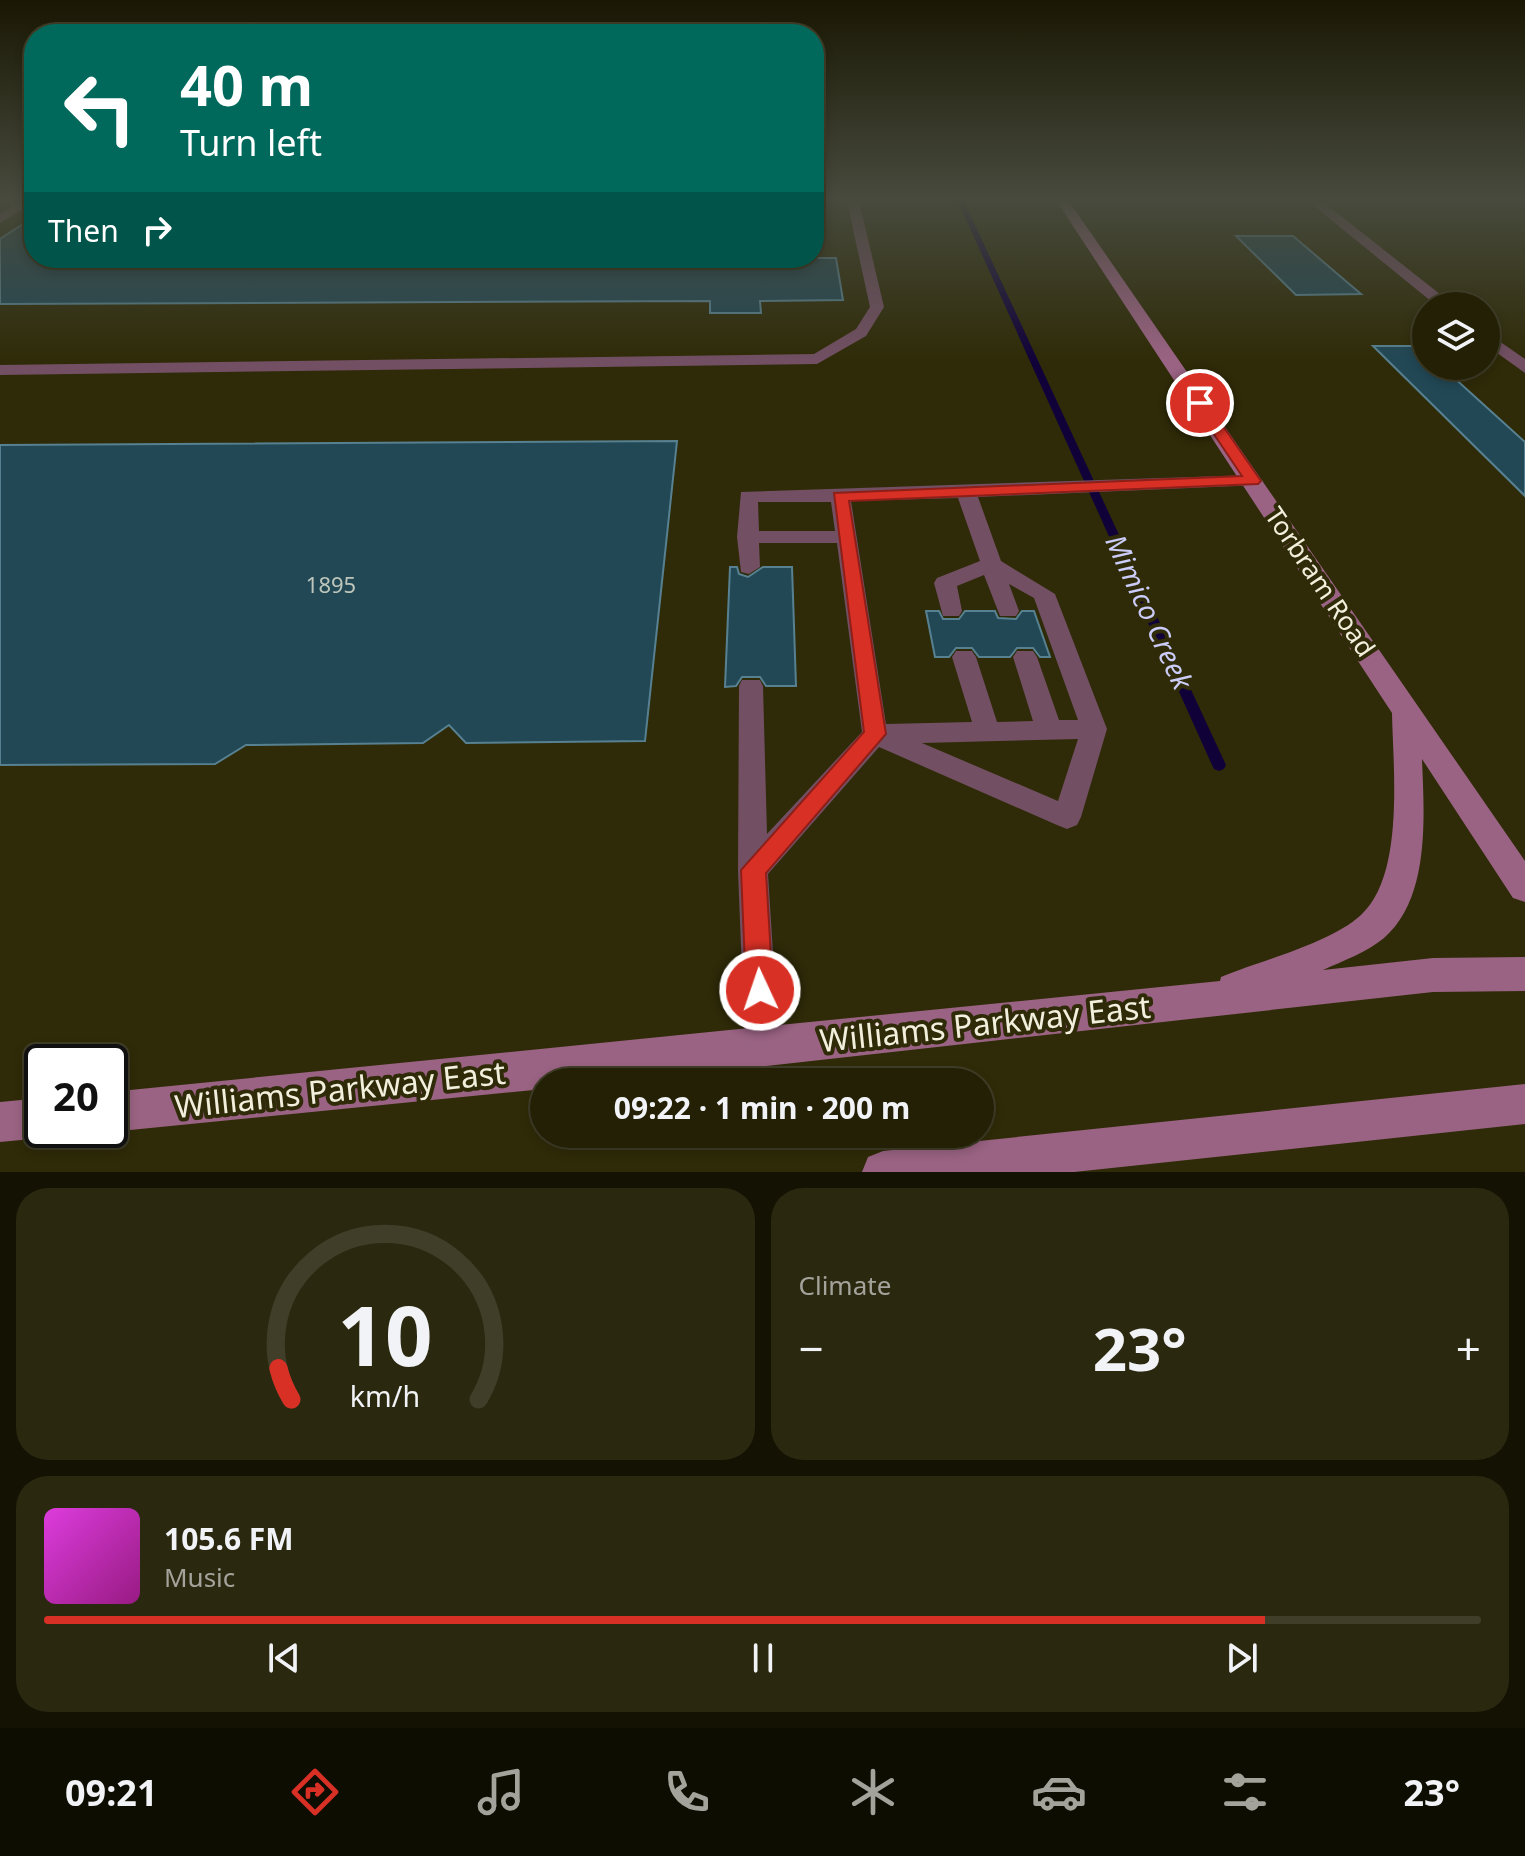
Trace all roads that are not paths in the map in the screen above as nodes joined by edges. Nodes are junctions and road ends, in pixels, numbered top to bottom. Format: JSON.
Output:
{"nodes":[{"id":1,"x":864,"y":252,"type":"edge"},
{"id":2,"x":1097,"y":252,"type":"edge"},
{"id":3,"x":1378,"y":252,"type":"edge"},
{"id":4,"x":1429,"y":292,"type":"edge"},
{"id":5,"x":1500,"y":348,"type":"edge"},
{"id":6,"x":1525,"y":368,"type":"edge"},
{"id":7,"x":0,"y":370,"type":"edge"},
{"id":8,"x":1253,"y":481,"type":"junction"},
{"id":9,"x":966,"y":491,"type":"junction"},
{"id":10,"x":840,"y":496,"type":"junction"},
{"id":11,"x":747,"y":537,"type":"junction"},
{"id":12,"x":846,"y":537,"type":"junction"},
{"id":13,"x":991,"y":564,"type":"junction"},
{"id":14,"x":749,"y":567,"type":"dead end"},
{"id":15,"x":951,"y":611,"type":"dead end"},
{"id":16,"x":1008,"y":611,"type":"dead end"},
{"id":17,"x":964,"y":657,"type":"dead end"},
{"id":18,"x":1025,"y":657,"type":"dead end"},
{"id":19,"x":751,"y":686,"type":"dead end"},
{"id":20,"x":1406,"y":711,"type":"junction"},
{"id":21,"x":1094,"y":729,"type":"junction"},
{"id":22,"x":1049,"y":730,"type":"junction"},
{"id":23,"x":988,"y":732,"type":"junction"},
{"id":24,"x":875,"y":734,"type":"junction"},
{"id":25,"x":753,"y":870,"type":"junction"},
{"id":26,"x":1525,"y":888,"type":"edge"},
{"id":27,"x":1525,"y":974,"type":"edge"},
{"id":28,"x":1212,"y":999,"type":"junction"},
{"id":29,"x":762,"y":1048,"type":"junction"},
{"id":30,"x":1525,"y":1104,"type":"edge"},
{"id":31,"x":128,"y":1110,"type":"edge"},
{"id":32,"x":24,"y":1120,"type":"edge"},
{"id":33,"x":0,"y":1122,"type":"edge"},
{"id":34,"x":883,"y":1172,"type":"edge"}],
"edges":[{"from":1,"to":7,"type":"lane"},
{"from":2,"to":8,"type":"main road","name":"Torbram Road"},
{"from":3,"to":4,"type":"street"},
{"from":5,"to":6,"type":"street"},
{"from":8,"to":9,"type":"lane"},
{"from":8,"to":20,"type":"main road","name":"Torbram Road"},
{"from":9,"to":10,"type":"lane"},
{"from":9,"to":13,"type":"lane"},
{"from":10,"to":11,"type":"lane"},
{"from":10,"to":12,"type":"lane"},
{"from":11,"to":12,"type":"lane"},
{"from":11,"to":14,"type":"lane"},
{"from":12,"to":24,"type":"lane"},
{"from":13,"to":15,"type":"lane"},
{"from":13,"to":16,"type":"lane"},
{"from":13,"to":21,"type":"lane"},
{"from":17,"to":23,"type":"lane"},
{"from":18,"to":22,"type":"lane"},
{"from":19,"to":25,"type":"lane"},
{"from":20,"to":26,"type":"main road","name":"Torbram Road"},
{"from":20,"to":28,"type":"main road"},
{"from":21,"to":22,"type":"lane"},
{"from":21,"to":24,"type":"lane"},
{"from":22,"to":23,"type":"lane"},
{"from":23,"to":24,"type":"lane"},
{"from":24,"to":25,"type":"lane"},
{"from":25,"to":29,"type":"lane"},
{"from":27,"to":28,"type":"main road","name":"Williams Parkway East"},
{"from":28,"to":29,"type":"main road","name":"Williams Parkway East"},
{"from":29,"to":31,"type":"main road","name":"Williams Parkway East"},
{"from":30,"to":34,"type":"main road"},
{"from":32,"to":33,"type":"main road"}]}
